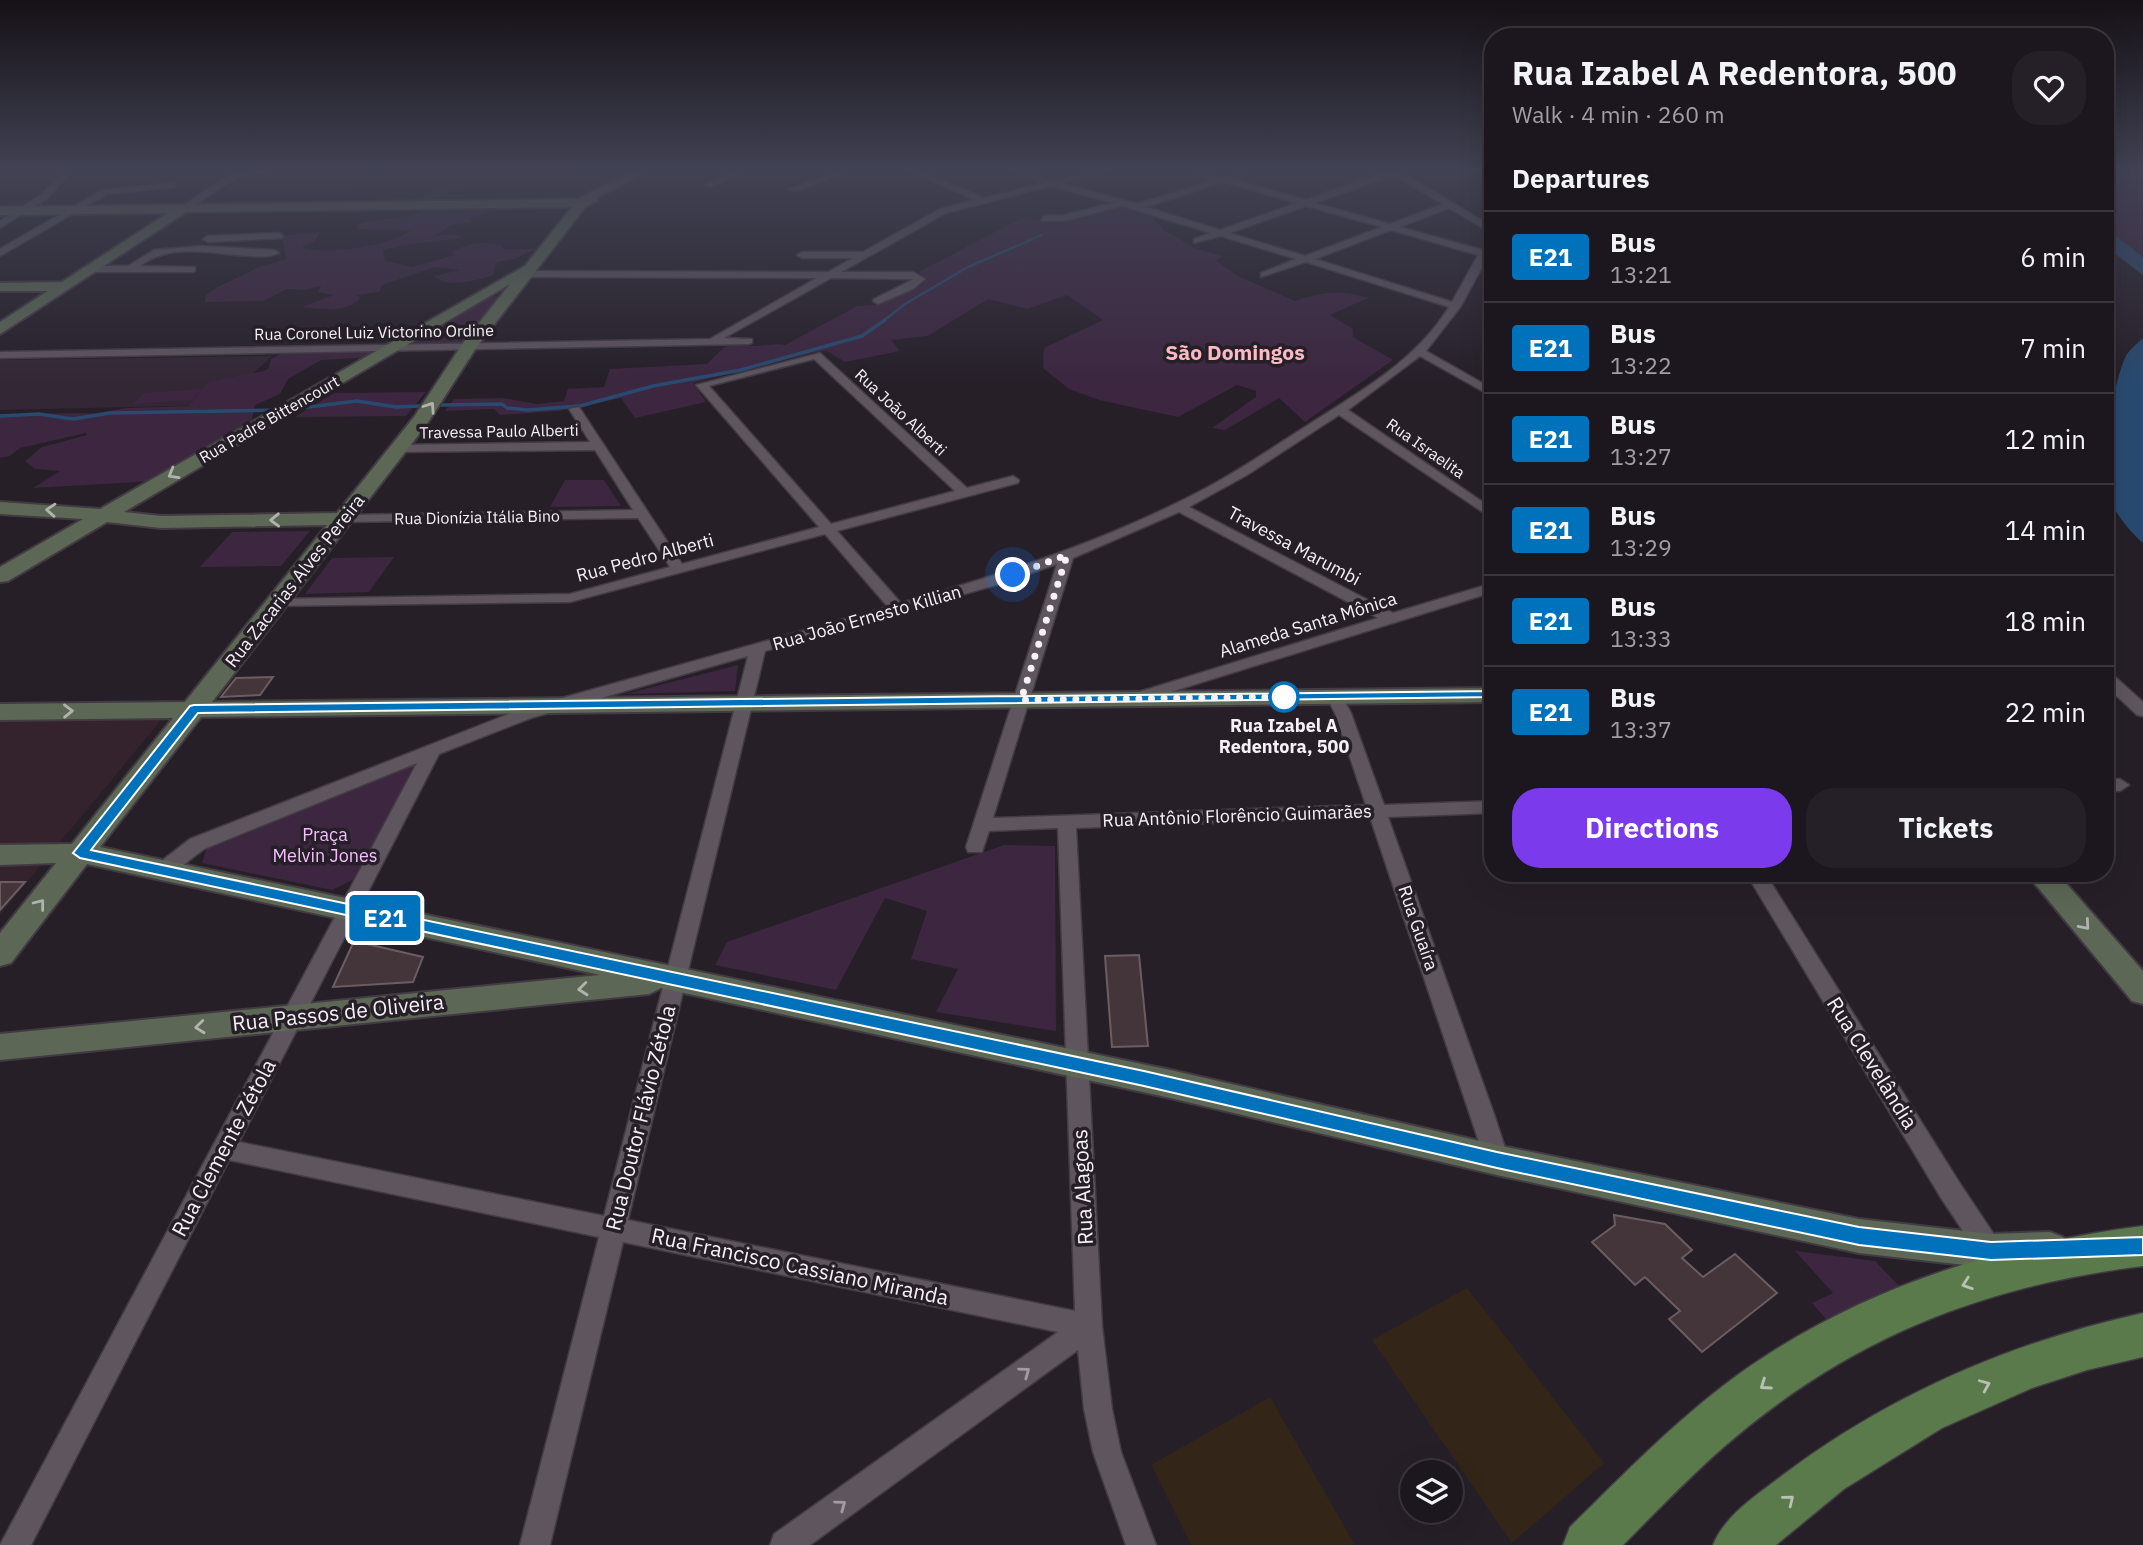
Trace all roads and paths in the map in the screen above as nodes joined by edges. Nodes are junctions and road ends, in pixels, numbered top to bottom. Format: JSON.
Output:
{"nodes":[{"id":1,"x":19,"y":242,"type":"edge"},
{"id":2,"x":133,"y":242,"type":"edge"},
{"id":3,"x":552,"y":242,"type":"edge"},
{"id":4,"x":891,"y":242,"type":"edge"},
{"id":5,"x":1251,"y":242,"type":"edge"},
{"id":6,"x":1350,"y":242,"type":"edge"},
{"id":7,"x":1446,"y":242,"type":"edge"},
{"id":8,"x":0,"y":253,"type":"edge"},
{"id":9,"x":274,"y":253,"type":"dead end"},
{"id":10,"x":1483,"y":253,"type":"joint"},
{"id":11,"x":254,"y":255,"type":"junction"},
{"id":12,"x":802,"y":255,"type":"dead end"},
{"id":13,"x":869,"y":255,"type":"junction"},
{"id":14,"x":1306,"y":259,"type":"junction"},
{"id":15,"x":239,"y":261,"type":"dead end"},
{"id":16,"x":92,"y":269,"type":"junction"},
{"id":17,"x":192,"y":269,"type":"dead end"},
{"id":18,"x":129,"y":270,"type":"junction"},
{"id":19,"x":832,"y":275,"type":"junction"},
{"id":20,"x":1264,"y":275,"type":"dead end"},
{"id":21,"x":521,"y":280,"type":"junction"},
{"id":22,"x":66,"y":286,"type":"junction"},
{"id":23,"x":0,"y":287,"type":"edge"},
{"id":24,"x":475,"y":298,"type":"junction"},
{"id":25,"x":878,"y":301,"type":"dead end"},
{"id":26,"x":1456,"y":306,"type":"junction"},
{"id":27,"x":0,"y":329,"type":"edge"},
{"id":28,"x":748,"y":341,"type":"dead end"},
{"id":29,"x":710,"y":342,"type":"junction"},
{"id":30,"x":469,"y":346,"type":"junction"},
{"id":31,"x":391,"y":348,"type":"junction"},
{"id":32,"x":1419,"y":351,"type":"junction"},
{"id":33,"x":0,"y":355,"type":"edge"},
{"id":34,"x":1484,"y":389,"type":"edge"},
{"id":35,"x":575,"y":409,"type":"dead end"},
{"id":36,"x":1340,"y":410,"type":"junction"},
{"id":37,"x":598,"y":446,"type":"junction"},
{"id":38,"x":399,"y":448,"type":"junction"},
{"id":39,"x":1013,"y":480,"type":"dead end"},
{"id":40,"x":964,"y":493,"type":"junction"},
{"id":41,"x":1179,"y":507,"type":"junction"},
{"id":42,"x":0,"y":508,"type":"edge"},
{"id":43,"x":1484,"y":509,"type":"edge"},
{"id":44,"x":642,"y":514,"type":"junction"},
{"id":45,"x":103,"y":516,"type":"junction"},
{"id":46,"x":344,"y":519,"type":"junction"},
{"id":47,"x":828,"y":529,"type":"junction"},
{"id":48,"x":1067,"y":555,"type":"junction"},
{"id":49,"x":678,"y":569,"type":"junction"},
{"id":50,"x":3,"y":572,"type":"edge"},
{"id":51,"x":1484,"y":590,"type":"edge"},
{"id":52,"x":277,"y":603,"type":"junction"},
{"id":53,"x":898,"y":609,"type":"junction"},
{"id":54,"x":1392,"y":619,"type":"junction"},
{"id":55,"x":757,"y":650,"type":"junction"},
{"id":56,"x":2114,"y":689,"type":"edge"},
{"id":57,"x":1484,"y":695,"type":"edge"},
{"id":58,"x":1334,"y":696,"type":"junction"},
{"id":59,"x":1135,"y":699,"type":"junction"},
{"id":60,"x":1021,"y":700,"type":"junction"},
{"id":61,"x":744,"y":703,"type":"junction"},
{"id":62,"x":551,"y":705,"type":"junction"},
{"id":63,"x":194,"y":709,"type":"junction"},
{"id":64,"x":2143,"y":711,"type":"edge"},
{"id":65,"x":0,"y":712,"type":"edge"},
{"id":66,"x":432,"y":751,"type":"junction"},
{"id":67,"x":1484,"y":807,"type":"edge"},
{"id":68,"x":1377,"y":811,"type":"junction"},
{"id":69,"x":1067,"y":822,"type":"junction"},
{"id":70,"x":982,"y":825,"type":"junction"},
{"id":71,"x":975,"y":848,"type":"dead end"},
{"id":72,"x":80,"y":853,"type":"junction"},
{"id":73,"x":0,"y":855,"type":"edge"},
{"id":74,"x":162,"y":871,"type":"junction"},
{"id":75,"x":1761,"y":882,"type":"edge"},
{"id":76,"x":2048,"y":882,"type":"edge"},
{"id":77,"x":348,"y":910,"type":"junction"},
{"id":78,"x":0,"y":955,"type":"edge"},
{"id":79,"x":675,"y":979,"type":"junction"},
{"id":80,"x":2143,"y":992,"type":"edge"},
{"id":81,"x":292,"y":1018,"type":"junction"},
{"id":82,"x":0,"y":1047,"type":"edge"},
{"id":83,"x":1078,"y":1065,"type":"junction"},
{"id":84,"x":223,"y":1149,"type":"junction"},
{"id":85,"x":1497,"y":1160,"type":"junction"},
{"id":86,"x":613,"y":1229,"type":"junction"},
{"id":87,"x":2136,"y":1247,"type":"edge"},
{"id":88,"x":1991,"y":1251,"type":"junction"},
{"id":89,"x":1089,"y":1326,"type":"junction"},
{"id":90,"x":2143,"y":1335,"type":"edge"},
{"id":91,"x":15,"y":1545,"type":"edge"},
{"id":92,"x":535,"y":1545,"type":"edge"},
{"id":93,"x":785,"y":1545,"type":"edge"},
{"id":94,"x":1141,"y":1545,"type":"edge"},
{"id":95,"x":1588,"y":1545,"type":"edge"},
{"id":96,"x":1738,"y":1545,"type":"edge"}],
"edges":[{"from":1,"to":8,"type":"street"},
{"from":2,"to":16,"type":"main road"},
{"from":3,"to":21,"type":"main road","name":"Rua Zacarias Alves Pereira"},
{"from":4,"to":13,"type":"street"},
{"from":5,"to":14,"type":"street"},
{"from":6,"to":14,"type":"street"},
{"from":7,"to":10,"type":"street"},
{"from":9,"to":11,"type":"street"},
{"from":10,"to":26,"type":"street","name":"Rua João Ernesto Killian"},
{"from":11,"to":15,"type":"street"},
{"from":11,"to":18,"type":"street"},
{"from":12,"to":13,"type":"street"},
{"from":13,"to":19,"type":"street"},
{"from":14,"to":20,"type":"street"},
{"from":14,"to":26,"type":"street"},
{"from":16,"to":18,"type":"street"},
{"from":16,"to":22,"type":"main road"},
{"from":17,"to":18,"type":"street"},
{"from":19,"to":21,"type":"street"},
{"from":19,"to":25,"type":"street"},
{"from":19,"to":29,"type":"street"},
{"from":21,"to":24,"type":"main road","name":"Rua Padre Bittencourt"},
{"from":21,"to":24,"type":"main road"},
{"from":21,"to":30,"type":"main road","name":"Rua Zacarias Alves Pereira"},
{"from":22,"to":23,"type":"main road"},
{"from":22,"to":27,"type":"main road"},
{"from":24,"to":31,"type":"main road","name":"Rua Padre Bittencourt"},
{"from":26,"to":32,"type":"street","name":"Rua João Ernesto Killian"},
{"from":28,"to":29,"type":"street","name":"Rua Coronel Luiz Victorino Ordine"},
{"from":29,"to":30,"type":"street","name":"Rua Coronel Luiz Victorino Ordine"},
{"from":30,"to":31,"type":"street","name":"Rua Coronel Luiz Victorino Ordine"},
{"from":38,"to":30,"type":"main road","name":"Rua Zacarias Alves Pereira","one_way":true},
{"from":31,"to":33,"type":"street","name":"Rua Coronel Luiz Victorino Ordine"},
{"from":31,"to":45,"type":"main road","name":"Rua Padre Bittencourt","one_way":true},
{"from":32,"to":34,"type":"street"},
{"from":32,"to":36,"type":"street","name":"Rua João Ernesto Killian"},
{"from":35,"to":37,"type":"street"},
{"from":36,"to":41,"type":"street","name":"Rua João Ernesto Killian"},
{"from":36,"to":43,"type":"street","name":"Rua Israelita"},
{"from":37,"to":38,"type":"street","name":"Travessa Paulo Alberti"},
{"from":37,"to":44,"type":"street"},
{"from":38,"to":46,"type":"main road","name":"Rua Zacarias Alves Pereira"},
{"from":39,"to":40,"type":"street","name":"Rua Pedro Alberti"},
{"from":40,"to":47,"type":"street","name":"Rua Pedro Alberti"},
{"from":40,"to":47,"type":"street","name":"Rua João Alberti"},
{"from":41,"to":48,"type":"street","name":"Rua João Ernesto Killian"},
{"from":41,"to":54,"type":"street","name":"Travessa Marumbi"},
{"from":45,"to":42,"type":"main road","name":"Rua Dionízia Itália Bino","one_way":true},
{"from":44,"to":46,"type":"street","name":"Rua Dionízia Itália Bino"},
{"from":44,"to":49,"type":"street"},
{"from":46,"to":45,"type":"main road","name":"Rua Dionízia Itália Bino","one_way":true},
{"from":45,"to":50,"type":"main road","name":"Rua Padre Bittencourt"},
{"from":46,"to":52,"type":"main road","name":"Rua Zacarias Alves Pereira"},
{"from":47,"to":49,"type":"street","name":"Rua Pedro Alberti"},
{"from":47,"to":53,"type":"street"},
{"from":48,"to":53,"type":"street","name":"Rua João Ernesto Killian"},
{"from":48,"to":60,"type":"street"},
{"from":49,"to":52,"type":"street","name":"Rua Pedro Alberti"},
{"from":51,"to":54,"type":"street","name":"Alameda Santa Mônica"},
{"from":52,"to":63,"type":"main road","name":"Rua Zacarias Alves Pereira"},
{"from":53,"to":55,"type":"street","name":"Rua João Ernesto Killian"},
{"from":54,"to":59,"type":"street","name":"Alameda Santa Mônica"},
{"from":55,"to":61,"type":"street","name":"Rua Doutor Flávio Zétola"},
{"from":55,"to":62,"type":"street","name":"Rua João Ernesto Killian"},
{"from":56,"to":64,"type":"street"},
{"from":57,"to":58,"type":"main road"},
{"from":58,"to":59,"type":"main road"},
{"from":58,"to":68,"type":"street","name":"Rua Guaíra"},
{"from":59,"to":60,"type":"main road"},
{"from":60,"to":61,"type":"main road"},
{"from":60,"to":70,"type":"street"},
{"from":61,"to":62,"type":"main road"},
{"from":61,"to":79,"type":"street","name":"Rua Doutor Flávio Zétola"},
{"from":62,"to":63,"type":"main road"},
{"from":62,"to":66,"type":"street","name":"Rua João Ernesto Killian"},
{"from":65,"to":63,"type":"main road","one_way":true},
{"from":63,"to":72,"type":"main road","name":"Rua Zacarias Alves Pereira"},
{"from":66,"to":74,"type":"street","name":"Rua João Ernesto Killian"},
{"from":66,"to":77,"type":"street","name":"Rua Clemente Zétola"},
{"from":67,"to":68,"type":"street","name":"Rua Antônio Florêncio Guimarães"},
{"from":68,"to":69,"type":"street","name":"Rua Antônio Florêncio Guimarães"},
{"from":68,"to":85,"type":"street","name":"Rua Guaíra"},
{"from":69,"to":70,"type":"street","name":"Rua Antônio Florêncio Guimarães"},
{"from":69,"to":83,"type":"street","name":"Rua Alagoas"},
{"from":70,"to":71,"type":"street"},
{"from":72,"to":73,"type":"main road"},
{"from":72,"to":74,"type":"main road"},
{"from":78,"to":72,"type":"main road","name":"Rua Zacarias Alves Pereira","one_way":true},
{"from":74,"to":77,"type":"main road"},
{"from":75,"to":88,"type":"street","name":"Rua Clevelândia"},
{"from":76,"to":80,"type":"main road","one_way":true},
{"from":77,"to":79,"type":"main road"},
{"from":77,"to":81,"type":"street","name":"Rua Clemente Zétola"},
{"from":79,"to":81,"type":"main road","name":"Rua Passos de Oliveira","one_way":true},
{"from":79,"to":83,"type":"main road"},
{"from":79,"to":86,"type":"street","name":"Rua Doutor Flávio Zétola"},
{"from":81,"to":82,"type":"main road","name":"Rua Passos de Oliveira","one_way":true},
{"from":81,"to":84,"type":"street","name":"Rua Clemente Zétola"},
{"from":83,"to":85,"type":"main road"},
{"from":83,"to":89,"type":"street","name":"Rua Alagoas"},
{"from":84,"to":86,"type":"street","name":"Rua Francisco Cassiano Miranda"},
{"from":84,"to":91,"type":"street","name":"Rua Clemente Zétola"},
{"from":85,"to":88,"type":"main road"},
{"from":86,"to":89,"type":"street","name":"Rua Francisco Cassiano Miranda"},
{"from":86,"to":92,"type":"street","name":"Rua Doutor Flávio Zétola"},
{"from":87,"to":88,"type":"main road"},
{"from":87,"to":95,"type":"main road","one_way":true},
{"from":93,"to":89,"type":"street","one_way":true},
{"from":89,"to":94,"type":"street","name":"Rua Alagoas"},
{"from":96,"to":90,"type":"main road","one_way":true}]}
